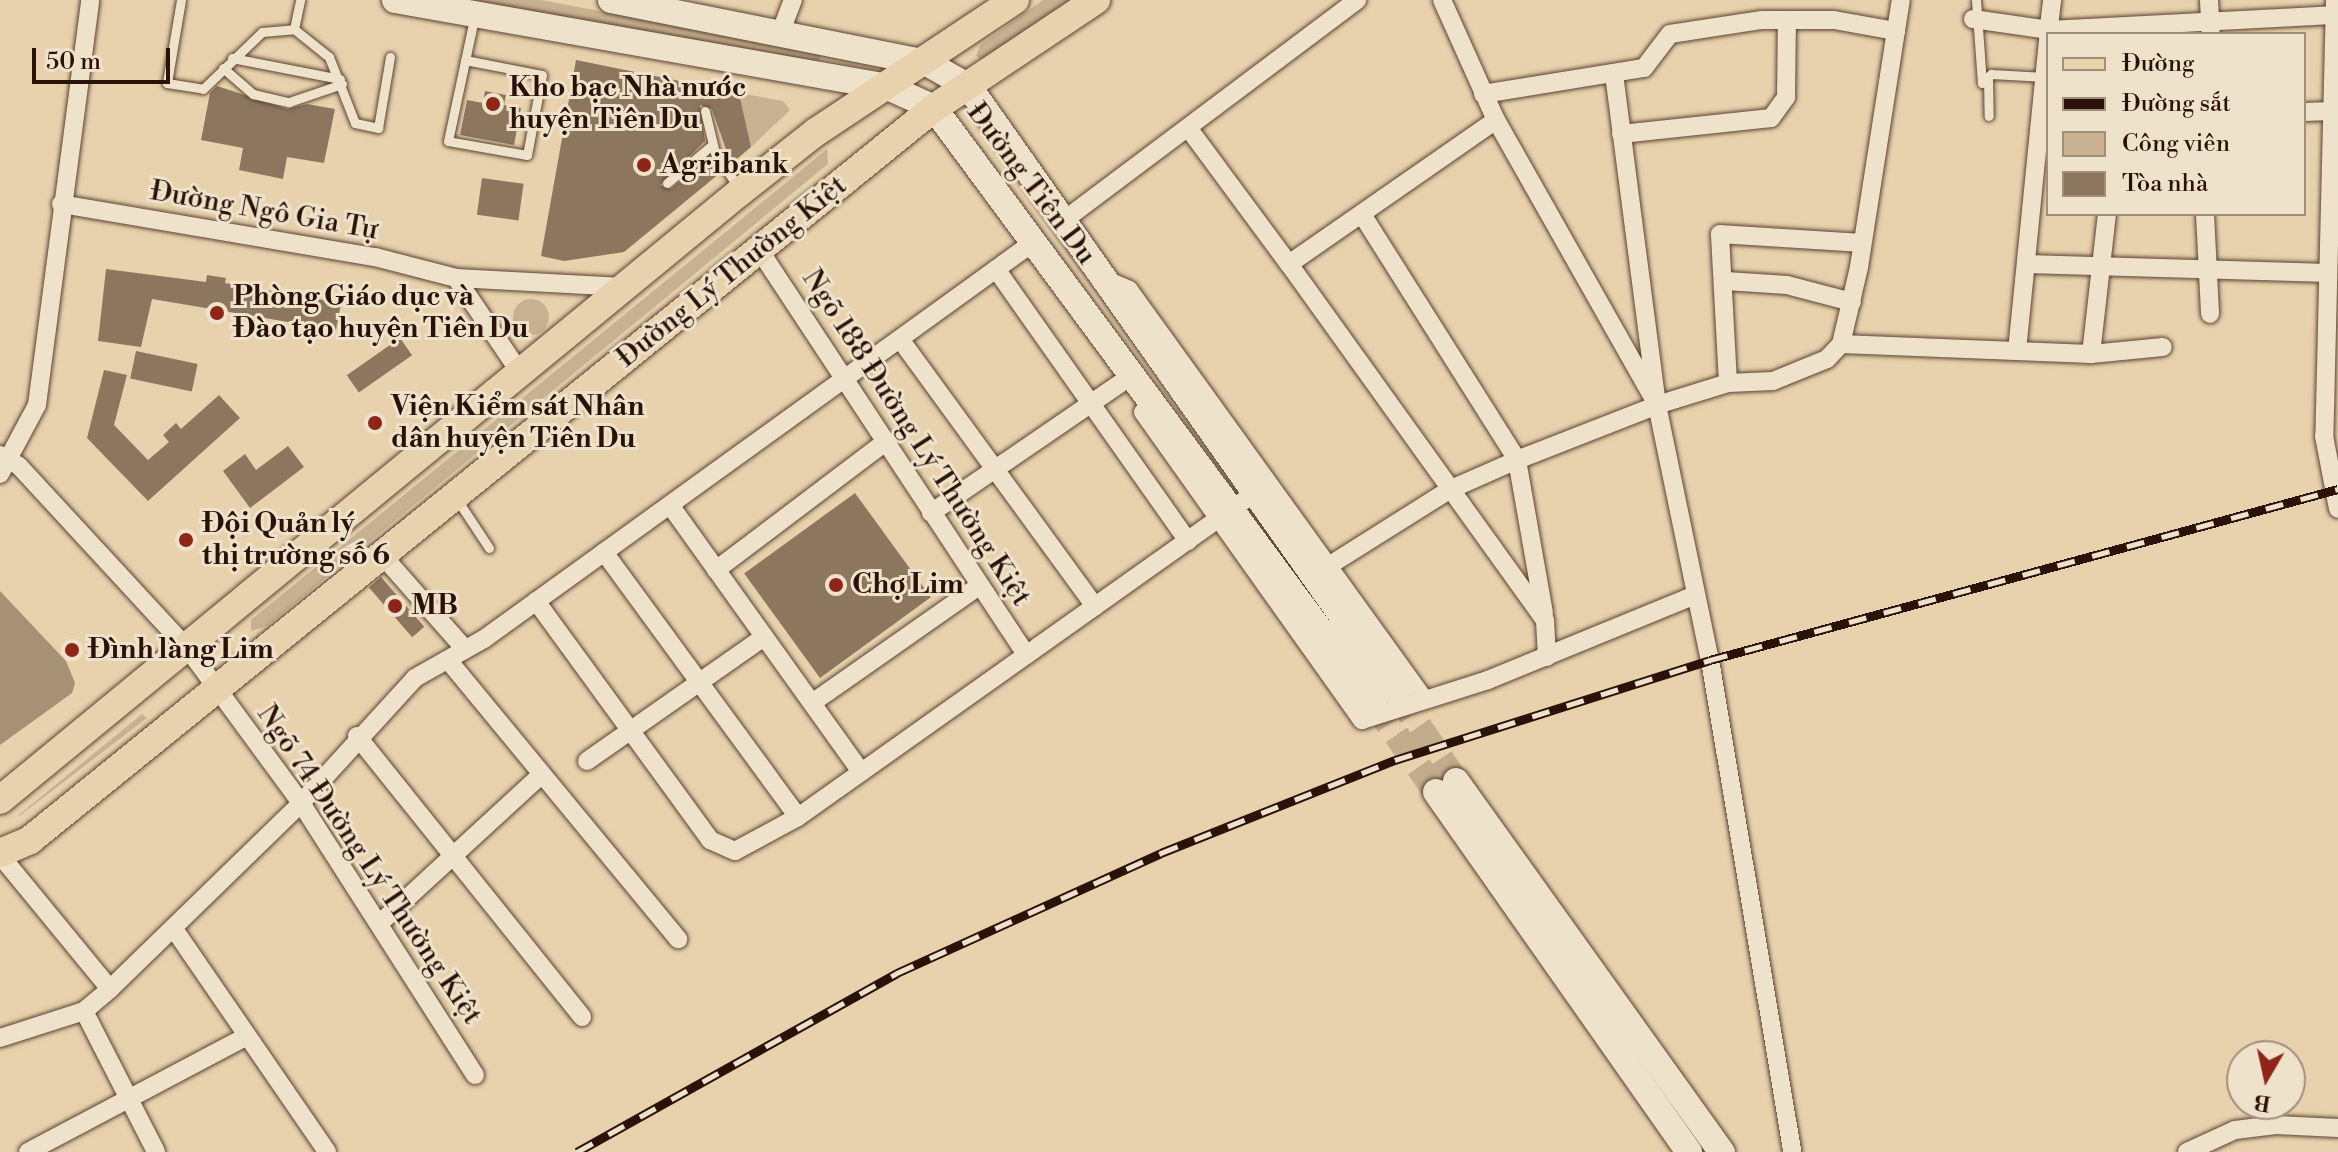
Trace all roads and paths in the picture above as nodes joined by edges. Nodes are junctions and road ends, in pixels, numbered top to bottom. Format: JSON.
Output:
{"nodes":[{"id":1,"x":90,"y":0,"type":"edge"},
{"id":2,"x":181,"y":0,"type":"edge"},
{"id":3,"x":300,"y":0,"type":"edge"},
{"id":4,"x":395,"y":0,"type":"edge"},
{"id":5,"x":611,"y":0,"type":"edge"},
{"id":6,"x":793,"y":0,"type":"edge"},
{"id":7,"x":1015,"y":0,"type":"edge"},
{"id":8,"x":1096,"y":0,"type":"edge"},
{"id":9,"x":1357,"y":0,"type":"edge"},
{"id":10,"x":1442,"y":0,"type":"edge"},
{"id":11,"x":1796,"y":0,"type":"edge"},
{"id":12,"x":1901,"y":0,"type":"edge"},
{"id":13,"x":2052,"y":0,"type":"edge"},
{"id":14,"x":2209,"y":0,"type":"edge"},
{"id":15,"x":1975,"y":10,"type":"edge"},
{"id":16,"x":2336,"y":10,"type":"edge"},
{"id":17,"x":475,"y":14,"type":"junction"},
{"id":18,"x":1793,"y":20,"type":"junction"},
{"id":19,"x":2211,"y":28,"type":"edge"},
{"id":20,"x":294,"y":29,"type":"junction"},
{"id":21,"x":781,"y":31,"type":"junction"},
{"id":22,"x":1896,"y":31,"type":"junction"},
{"id":23,"x":2048,"y":32,"type":"edge"},
{"id":24,"x":2102,"y":32,"type":"edge"},
{"id":25,"x":2046,"y":33,"type":"edge"},
{"id":26,"x":390,"y":57,"type":"dead end"},
{"id":27,"x":232,"y":58,"type":"junction"},
{"id":28,"x":465,"y":60,"type":"junction"},
{"id":29,"x":927,"y":63,"type":"junction"},
{"id":30,"x":2046,"y":63,"type":"edge"},
{"id":31,"x":223,"y":68,"type":"junction"},
{"id":32,"x":1614,"y":74,"type":"junction"},
{"id":33,"x":1988,"y":77,"type":"junction"},
{"id":34,"x":2045,"y":77,"type":"junction"},
{"id":35,"x":341,"y":82,"type":"junction"},
{"id":36,"x":888,"y":87,"type":"junction"},
{"id":37,"x":969,"y":87,"type":"junction"},
{"id":38,"x":1483,"y":94,"type":"junction"},
{"id":39,"x":934,"y":108,"type":"junction"},
{"id":40,"x":705,"y":111,"type":"dead end"},
{"id":41,"x":2332,"y":111,"type":"junction"},
{"id":42,"x":2306,"y":112,"type":"edge"},
{"id":43,"x":1989,"y":116,"type":"dead end"},
{"id":44,"x":1496,"y":120,"type":"junction"},
{"id":45,"x":1189,"y":129,"type":"junction"},
{"id":46,"x":1621,"y":134,"type":"junction"},
{"id":47,"x":712,"y":145,"type":"junction"},
{"id":48,"x":667,"y":183,"type":"dead end"},
{"id":49,"x":741,"y":191,"type":"junction"},
{"id":50,"x":61,"y":204,"type":"junction"},
{"id":51,"x":1363,"y":216,"type":"junction"},
{"id":52,"x":2107,"y":216,"type":"edge"},
{"id":53,"x":2205,"y":216,"type":"edge"},
{"id":54,"x":1063,"y":221,"type":"junction"},
{"id":55,"x":1035,"y":241,"type":"junction"},
{"id":56,"x":1862,"y":243,"type":"junction"},
{"id":57,"x":760,"y":251,"type":"junction"},
{"id":58,"x":1289,"y":264,"type":"junction"},
{"id":59,"x":2027,"y":264,"type":"junction"},
{"id":60,"x":996,"y":269,"type":"junction"},
{"id":61,"x":2101,"y":269,"type":"junction"},
{"id":62,"x":2205,"y":271,"type":"junction"},
{"id":63,"x":2328,"y":273,"type":"junction"},
{"id":64,"x":456,"y":278,"type":"junction"},
{"id":65,"x":1105,"y":280,"type":"junction"},
{"id":66,"x":1726,"y":281,"type":"junction"},
{"id":67,"x":624,"y":287,"type":"junction"},
{"id":68,"x":1852,"y":302,"type":"junction"},
{"id":69,"x":2210,"y":314,"type":"dead end"},
{"id":70,"x":900,"y":339,"type":"junction"},
{"id":71,"x":1841,"y":344,"type":"junction"},
{"id":72,"x":2163,"y":347,"type":"dead end"},
{"id":73,"x":2017,"y":351,"type":"junction"},
{"id":74,"x":2091,"y":354,"type":"junction"},
{"id":75,"x":521,"y":374,"type":"junction"},
{"id":76,"x":1129,"y":378,"type":"junction"},
{"id":77,"x":842,"y":380,"type":"junction"},
{"id":78,"x":1728,"y":383,"type":"junction"},
{"id":79,"x":1092,"y":404,"type":"junction"},
{"id":80,"x":1657,"y":405,"type":"junction"},
{"id":81,"x":884,"y":443,"type":"junction"},
{"id":82,"x":6,"y":456,"type":"edge"},
{"id":83,"x":1517,"y":460,"type":"junction"},
{"id":84,"x":995,"y":469,"type":"junction"},
{"id":85,"x":0,"y":474,"type":"edge"},
{"id":86,"x":1449,"y":490,"type":"junction"},
{"id":87,"x":1256,"y":492,"type":"junction"},
{"id":88,"x":454,"y":495,"type":"junction"},
{"id":89,"x":670,"y":505,"type":"junction"},
{"id":90,"x":2338,"y":509,"type":"edge"},
{"id":91,"x":931,"y":513,"type":"junction"},
{"id":92,"x":1225,"y":514,"type":"junction"},
{"id":93,"x":1188,"y":541,"type":"junction"},
{"id":94,"x":489,"y":548,"type":"dead end"},
{"id":95,"x":604,"y":552,"type":"junction"},
{"id":96,"x":382,"y":555,"type":"junction"},
{"id":97,"x":1330,"y":565,"type":"junction"},
{"id":98,"x":716,"y":570,"type":"junction"},
{"id":99,"x":979,"y":586,"type":"junction"},
{"id":100,"x":1695,"y":595,"type":"junction"},
{"id":101,"x":536,"y":601,"type":"junction"},
{"id":102,"x":1095,"y":606,"type":"junction"},
{"id":103,"x":1545,"y":620,"type":"junction"},
{"id":104,"x":764,"y":637,"type":"junction"},
{"id":105,"x":188,"y":649,"type":"junction"},
{"id":106,"x":465,"y":649,"type":"junction"},
{"id":107,"x":1026,"y":655,"type":"junction"},
{"id":108,"x":1547,"y":657,"type":"junction"},
{"id":109,"x":448,"y":660,"type":"junction"},
{"id":110,"x":699,"y":682,"type":"junction"},
{"id":111,"x":215,"y":688,"type":"junction"},
{"id":112,"x":1424,"y":699,"type":"junction"},
{"id":113,"x":812,"y":703,"type":"junction"},
{"id":114,"x":630,"y":731,"type":"junction"},
{"id":115,"x":357,"y":736,"type":"junction"},
{"id":116,"x":587,"y":761,"type":"dead end"},
{"id":117,"x":861,"y":772,"type":"junction"},
{"id":118,"x":542,"y":774,"type":"junction"},
{"id":119,"x":0,"y":800,"type":"edge"},
{"id":120,"x":301,"y":803,"type":"junction"},
{"id":121,"x":798,"y":817,"type":"junction"},
{"id":122,"x":0,"y":854,"type":"edge"},
{"id":123,"x":453,"y":856,"type":"junction"},
{"id":124,"x":380,"y":923,"type":"junction"},
{"id":125,"x":174,"y":929,"type":"junction"},
{"id":126,"x":678,"y":939,"type":"dead end"},
{"id":127,"x":110,"y":989,"type":"junction"},
{"id":128,"x":84,"y":1011,"type":"junction"},
{"id":129,"x":582,"y":1017,"type":"dead end"},
{"id":130,"x":247,"y":1036,"type":"junction"},
{"id":131,"x":0,"y":1038,"type":"edge"},
{"id":132,"x":475,"y":1075,"type":"dead end"},
{"id":133,"x":131,"y":1101,"type":"junction"},
{"id":134,"x":2338,"y":1128,"type":"edge"},
{"id":135,"x":28,"y":1152,"type":"edge"},
{"id":136,"x":156,"y":1152,"type":"edge"},
{"id":137,"x":327,"y":1152,"type":"edge"},
{"id":138,"x":1689,"y":1152,"type":"edge"},
{"id":139,"x":1722,"y":1152,"type":"edge"},
{"id":140,"x":1792,"y":1152,"type":"edge"},
{"id":141,"x":2187,"y":1152,"type":"edge"}],
"edges":[{"from":1,"to":50,"type":"street"},
{"from":2,"to":31,"type":"lane"},
{"from":3,"to":20,"type":"lane"},
{"from":4,"to":17,"type":"main road","name":"Đường Tiên Du"},
{"from":5,"to":21,"type":"main road","name":"Đường Tiên Du"},
{"from":6,"to":21,"type":"street"},
{"from":7,"to":29,"type":"main road","name":"Đường Lý Thường Kiệt"},
{"from":8,"to":37,"type":"main road","name":"Đường Lý Thường Kiệt"},
{"from":9,"to":45,"type":"street"},
{"from":10,"to":38,"type":"street"},
{"from":11,"to":18,"type":"street"},
{"from":12,"to":22,"type":"street"},
{"from":13,"to":23,"type":"street"},
{"from":14,"to":19,"type":"street"},
{"from":15,"to":25,"type":"street"},
{"from":15,"to":33,"type":"lane"},
{"from":16,"to":19,"type":"street"},
{"from":16,"to":41,"type":"street"},
{"from":17,"to":28,"type":"lane"},
{"from":17,"to":36,"type":"main road","name":"Đường Tiên Du"},
{"from":18,"to":22,"type":"street"},
{"from":18,"to":32,"type":"street"},
{"from":18,"to":46,"type":"street"},
{"from":19,"to":24,"type":"street"},
{"from":20,"to":27,"type":"lane"},
{"from":20,"to":35,"type":"lane"},
{"from":21,"to":29,"type":"main road","name":"Đường Tiên Du"},
{"from":22,"to":56,"type":"street"},
{"from":26,"to":35,"type":"lane"},
{"from":27,"to":31,"type":"lane"},
{"from":27,"to":35,"type":"lane"},
{"from":28,"to":28,"type":"lane"},
{"from":29,"to":36,"type":"main road","name":"Đường Lý Thường Kiệt"},
{"from":29,"to":37,"type":"main road","name":"Đường Tiên Du"},
{"from":30,"to":34,"type":"street"},
{"from":31,"to":35,"type":"lane"},
{"from":32,"to":38,"type":"street"},
{"from":32,"to":46,"type":"street"},
{"from":33,"to":34,"type":"lane"},
{"from":33,"to":43,"type":"lane"},
{"from":34,"to":59,"type":"street"},
{"from":36,"to":39,"type":"main road","name":"Đường Tiên Du"},
{"from":36,"to":49,"type":"main road","name":"Đường Lý Thường Kiệt"},
{"from":37,"to":39,"type":"main road","name":"Đường Lý Thường Kiệt"},
{"from":37,"to":54,"type":"main road","name":"Đường Tiên Du"},
{"from":38,"to":44,"type":"street"},
{"from":39,"to":55,"type":"main road","name":"Đường Tiên Du"},
{"from":39,"to":57,"type":"main road","name":"Đường Lý Thường Kiệt"},
{"from":40,"to":47,"type":"lane"},
{"from":41,"to":42,"type":"street"},
{"from":41,"to":63,"type":"street"},
{"from":44,"to":51,"type":"street"},
{"from":44,"to":80,"type":"street"},
{"from":45,"to":54,"type":"street"},
{"from":45,"to":58,"type":"street"},
{"from":46,"to":80,"type":"street"},
{"from":47,"to":48,"type":"lane"},
{"from":47,"to":49,"type":"lane"},
{"from":49,"to":67,"type":"main road","name":"Đường Lý Thường Kiệt"},
{"from":50,"to":64,"type":"street","name":"Đường Ngô Gia Tự"},
{"from":50,"to":82,"type":"street"},
{"from":51,"to":58,"type":"street"},
{"from":51,"to":83,"type":"street"},
{"from":52,"to":61,"type":"street"},
{"from":53,"to":62,"type":"street"},
{"from":54,"to":65,"type":"main road","name":"Đường Tiên Du"},
{"from":55,"to":60,"type":"street"},
{"from":55,"to":76,"type":"main road","name":"Đường Tiên Du"},
{"from":56,"to":66,"type":"street"},
{"from":56,"to":68,"type":"street"},
{"from":57,"to":77,"type":"street","name":"Ngõ 188 Đường Lý Thường Kiệt"},
{"from":57,"to":88,"type":"main road","name":"Đường Lý Thường Kiệt"},
{"from":58,"to":86,"type":"street"},
{"from":59,"to":61,"type":"street"},
{"from":59,"to":73,"type":"street"},
{"from":60,"to":70,"type":"street"},
{"from":60,"to":79,"type":"street"},
{"from":61,"to":62,"type":"street"},
{"from":61,"to":74,"type":"street"},
{"from":62,"to":63,"type":"street"},
{"from":62,"to":69,"type":"street"},
{"from":63,"to":90,"type":"street"},
{"from":64,"to":67,"type":"street","name":"Đường Ngô Gia Tự"},
{"from":64,"to":75,"type":"street"},
{"from":65,"to":87,"type":"main road","name":"Đường Tiên Du"},
{"from":65,"to":97,"type":"street"},
{"from":66,"to":68,"type":"street"},
{"from":66,"to":78,"type":"street"},
{"from":67,"to":75,"type":"main road","name":"Đường Lý Thường Kiệt"},
{"from":68,"to":71,"type":"street"},
{"from":70,"to":77,"type":"street"},
{"from":70,"to":84,"type":"street"},
{"from":71,"to":73,"type":"street"},
{"from":71,"to":78,"type":"street"},
{"from":72,"to":74,"type":"street"},
{"from":73,"to":74,"type":"street"},
{"from":75,"to":105,"type":"main road","name":"Đường Lý Thường Kiệt"},
{"from":76,"to":79,"type":"street"},
{"from":76,"to":92,"type":"main road","name":"Đường Tiên Du"},
{"from":77,"to":81,"type":"street","name":"Ngõ 188 Đường Lý Thường Kiệt"},
{"from":77,"to":89,"type":"street"},
{"from":78,"to":80,"type":"street"},
{"from":79,"to":84,"type":"street"},
{"from":79,"to":93,"type":"street"},
{"from":80,"to":83,"type":"street"},
{"from":80,"to":100,"type":"street"},
{"from":81,"to":91,"type":"street","name":"Ngõ 188 Đường Lý Thường Kiệt"},
{"from":81,"to":98,"type":"street"},
{"from":82,"to":85,"type":"street"},
{"from":82,"to":105,"type":"street","name":"Ngõ 74 Đường Lý Thường Kiệt"},
{"from":83,"to":86,"type":"street"},
{"from":83,"to":103,"type":"street"},
{"from":84,"to":91,"type":"street"},
{"from":84,"to":102,"type":"street"},
{"from":86,"to":97,"type":"street"},
{"from":86,"to":103,"type":"street"},
{"from":87,"to":92,"type":"street"},
{"from":87,"to":92,"type":"main road","name":"Đường Tiên Du"},
{"from":88,"to":94,"type":"lane"},
{"from":88,"to":96,"type":"main road","name":"Đường Lý Thường Kiệt"},
{"from":89,"to":95,"type":"street"},
{"from":89,"to":98,"type":"street"},
{"from":91,"to":99,"type":"street","name":"Ngõ 188 Đường Lý Thường Kiệt"},
{"from":92,"to":93,"type":"street"},
{"from":92,"to":112,"type":"street"},
{"from":93,"to":102,"type":"street"},
{"from":95,"to":101,"type":"street"},
{"from":95,"to":110,"type":"street"},
{"from":96,"to":106,"type":"street"},
{"from":96,"to":111,"type":"main road","name":"Đường Lý Thường Kiệt"},
{"from":97,"to":112,"type":"street"},
{"from":98,"to":104,"type":"street"},
{"from":99,"to":107,"type":"street","name":"Ngõ 188 Đường Lý Thường Kiệt"},
{"from":99,"to":113,"type":"street"},
{"from":100,"to":108,"type":"street"},
{"from":100,"to":140,"type":"street"},
{"from":101,"to":106,"type":"street"},
{"from":101,"to":114,"type":"street"},
{"from":102,"to":107,"type":"street"},
{"from":103,"to":108,"type":"street"},
{"from":104,"to":110,"type":"street"},
{"from":104,"to":113,"type":"street"},
{"from":105,"to":111,"type":"street","name":"Ngõ 74 Đường Lý Thường Kiệt"},
{"from":105,"to":119,"type":"main road","name":"Đường Lý Thường Kiệt"},
{"from":106,"to":109,"type":"street"},
{"from":107,"to":117,"type":"street"},
{"from":108,"to":112,"type":"street"},
{"from":109,"to":115,"type":"street"},
{"from":109,"to":118,"type":"street"},
{"from":110,"to":114,"type":"street"},
{"from":110,"to":121,"type":"street"},
{"from":111,"to":120,"type":"street","name":"Ngõ 74 Đường Lý Thường Kiệt"},
{"from":111,"to":122,"type":"main road","name":"Đường Lý Thường Kiệt"},
{"from":113,"to":117,"type":"street"},
{"from":114,"to":116,"type":"street"},
{"from":114,"to":121,"type":"street"},
{"from":115,"to":120,"type":"street"},
{"from":115,"to":123,"type":"street"},
{"from":117,"to":121,"type":"street"},
{"from":118,"to":123,"type":"street"},
{"from":118,"to":126,"type":"street"},
{"from":120,"to":124,"type":"street","name":"Ngõ 74 Đường Lý Thường Kiệt"},
{"from":120,"to":125,"type":"street"},
{"from":122,"to":127,"type":"street"},
{"from":123,"to":124,"type":"street"},
{"from":123,"to":129,"type":"street"},
{"from":124,"to":132,"type":"street","name":"Ngõ 74 Đường Lý Thường Kiệt"},
{"from":125,"to":127,"type":"street"},
{"from":125,"to":130,"type":"street"},
{"from":127,"to":128,"type":"street"},
{"from":128,"to":131,"type":"street"},
{"from":128,"to":133,"type":"street"},
{"from":130,"to":133,"type":"street"},
{"from":130,"to":137,"type":"street"},
{"from":133,"to":135,"type":"street"},
{"from":133,"to":136,"type":"street"},
{"from":134,"to":141,"type":"street"},
{"from":138,"to":139,"type":"main road"}]}
